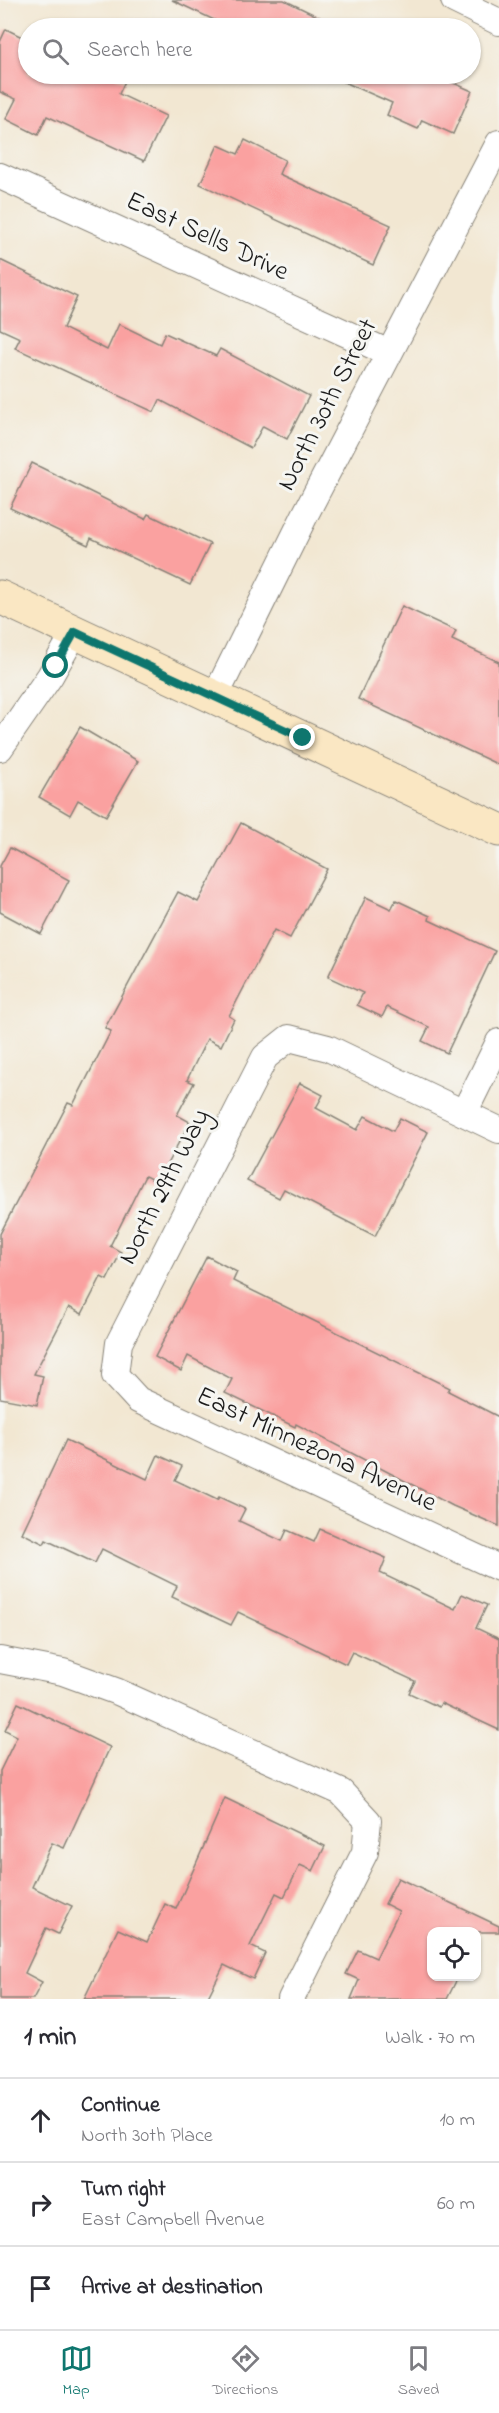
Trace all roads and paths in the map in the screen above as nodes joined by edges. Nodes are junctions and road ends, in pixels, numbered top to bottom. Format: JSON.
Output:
{"nodes":[{"id":1,"x":454,"y":0,"type":"edge"},
{"id":2,"x":499,"y":22,"type":"edge"},
{"id":3,"x":499,"y":143,"type":"edge"},
{"id":4,"x":0,"y":176,"type":"edge"},
{"id":5,"x":388,"y":353,"type":"junction"},
{"id":6,"x":0,"y":597,"type":"edge"},
{"id":7,"x":75,"y":632,"type":"junction"},
{"id":8,"x":215,"y":697,"type":"junction"},
{"id":9,"x":0,"y":748,"type":"edge"},
{"id":10,"x":499,"y":830,"type":"edge"},
{"id":11,"x":499,"y":1041,"type":"edge"},
{"id":12,"x":464,"y":1113,"type":"junction"},
{"id":13,"x":499,"y":1130,"type":"edge"},
{"id":14,"x":115,"y":1375,"type":"joint"},
{"id":15,"x":499,"y":1568,"type":"edge"},
{"id":16,"x":0,"y":1660,"type":"edge"},
{"id":17,"x":291,"y":1999,"type":"edge"}],
"edges":[{"from":1,"to":2,"type":"street"},
{"from":3,"to":5,"type":"street","name":"North 30th Street"},
{"from":4,"to":5,"type":"street","name":"East Sells Drive"},
{"from":5,"to":8,"type":"street","name":"North 30th Street"},
{"from":6,"to":7,"type":"street"},
{"from":7,"to":8,"type":"street"},
{"from":7,"to":9,"type":"street"},
{"from":8,"to":10,"type":"street"},
{"from":11,"to":12,"type":"street"},
{"from":12,"to":13,"type":"street"},
{"from":12,"to":14,"type":"street","name":"North 29th Way"},
{"from":14,"to":15,"type":"street","name":"East Minnezona Avenue"},
{"from":16,"to":17,"type":"street"}]}
